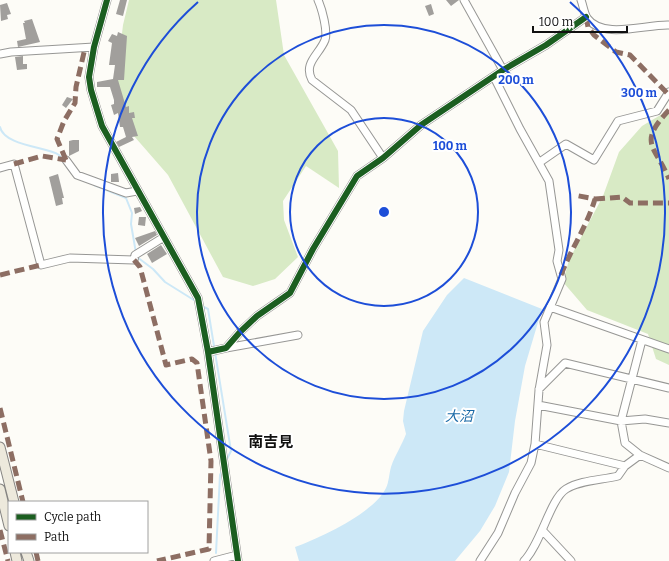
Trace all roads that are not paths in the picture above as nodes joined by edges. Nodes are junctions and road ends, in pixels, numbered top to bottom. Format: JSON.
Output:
{"nodes":[{"id":1,"x":108,"y":0,"type":"edge"},
{"id":2,"x":318,"y":0,"type":"edge"},
{"id":3,"x":464,"y":0,"type":"edge"},
{"id":4,"x":581,"y":0,"type":"edge"},
{"id":5,"x":586,"y":17,"type":"junction"},
{"id":6,"x":669,"y":25,"type":"edge"},
{"id":7,"x":94,"y":47,"type":"junction"},
{"id":8,"x":0,"y":54,"type":"edge"},
{"id":9,"x":503,"y":70,"type":"junction"},
{"id":10,"x":494,"y":77,"type":"junction"},
{"id":11,"x":669,"y":92,"type":"edge"},
{"id":12,"x":383,"y":158,"type":"junction"},
{"id":13,"x":66,"y":160,"type":"dead end"},
{"id":14,"x":540,"y":162,"type":"junction"},
{"id":15,"x":0,"y":168,"type":"edge"},
{"id":16,"x":137,"y":191,"type":"junction"},
{"id":17,"x":164,"y":237,"type":"junction"},
{"id":18,"x":550,"y":307,"type":"junction"},
{"id":19,"x":298,"y":335,"type":"dead end"},
{"id":20,"x":642,"y":340,"type":"junction"},
{"id":21,"x":226,"y":348,"type":"junction"},
{"id":22,"x":669,"y":349,"type":"edge"},
{"id":23,"x":208,"y":352,"type":"junction"},
{"id":24,"x":632,"y":380,"type":"junction"},
{"id":25,"x":669,"y":388,"type":"edge"},
{"id":26,"x":539,"y":390,"type":"junction"},
{"id":27,"x":538,"y":405,"type":"junction"},
{"id":28,"x":621,"y":421,"type":"junction"},
{"id":29,"x":669,"y":423,"type":"edge"},
{"id":30,"x":535,"y":444,"type":"junction"},
{"id":31,"x":0,"y":447,"type":"edge"},
{"id":32,"x":640,"y":455,"type":"junction"},
{"id":33,"x":625,"y":466,"type":"junction"},
{"id":34,"x":669,"y":468,"type":"edge"},
{"id":35,"x":0,"y":489,"type":"edge"},
{"id":36,"x":14,"y":501,"type":"edge"},
{"id":37,"x":8,"y":522,"type":"edge"},
{"id":38,"x":543,"y":531,"type":"junction"},
{"id":39,"x":238,"y":558,"type":"edge"},
{"id":40,"x":214,"y":561,"type":"edge"},
{"id":41,"x":480,"y":561,"type":"edge"},
{"id":42,"x":524,"y":561,"type":"edge"},
{"id":43,"x":571,"y":561,"type":"edge"}],
"edges":[{"from":1,"to":7,"type":"street"},
{"from":2,"to":12,"type":"street"},
{"from":3,"to":9,"type":"street"},
{"from":4,"to":5,"type":"street"},
{"from":5,"to":6,"type":"street"},
{"from":5,"to":9,"type":"street"},
{"from":7,"to":8,"type":"street"},
{"from":7,"to":16,"type":"street"},
{"from":9,"to":10,"type":"street"},
{"from":10,"to":12,"type":"street"},
{"from":10,"to":14,"type":"street"},
{"from":11,"to":14,"type":"street"},
{"from":12,"to":21,"type":"street"},
{"from":13,"to":16,"type":"street"},
{"from":14,"to":18,"type":"street"},
{"from":15,"to":17,"type":"street"},
{"from":16,"to":17,"type":"street"},
{"from":17,"to":23,"type":"street"},
{"from":18,"to":20,"type":"street"},
{"from":18,"to":26,"type":"street"},
{"from":19,"to":21,"type":"street"},
{"from":20,"to":22,"type":"street"},
{"from":20,"to":24,"type":"street"},
{"from":21,"to":23,"type":"street"},
{"from":23,"to":39,"type":"street"},
{"from":24,"to":25,"type":"street"},
{"from":24,"to":26,"type":"street"},
{"from":24,"to":28,"type":"street"},
{"from":26,"to":27,"type":"street"},
{"from":27,"to":28,"type":"street"},
{"from":27,"to":30,"type":"street"},
{"from":28,"to":29,"type":"street"},
{"from":28,"to":32,"type":"street"},
{"from":30,"to":33,"type":"street"},
{"from":30,"to":41,"type":"street"},
{"from":31,"to":36,"type":"main road"},
{"from":32,"to":33,"type":"street"},
{"from":32,"to":34,"type":"street"},
{"from":33,"to":38,"type":"street"},
{"from":35,"to":37,"type":"main road"},
{"from":38,"to":42,"type":"street"},
{"from":38,"to":43,"type":"street"},
{"from":39,"to":40,"type":"street"}]}
